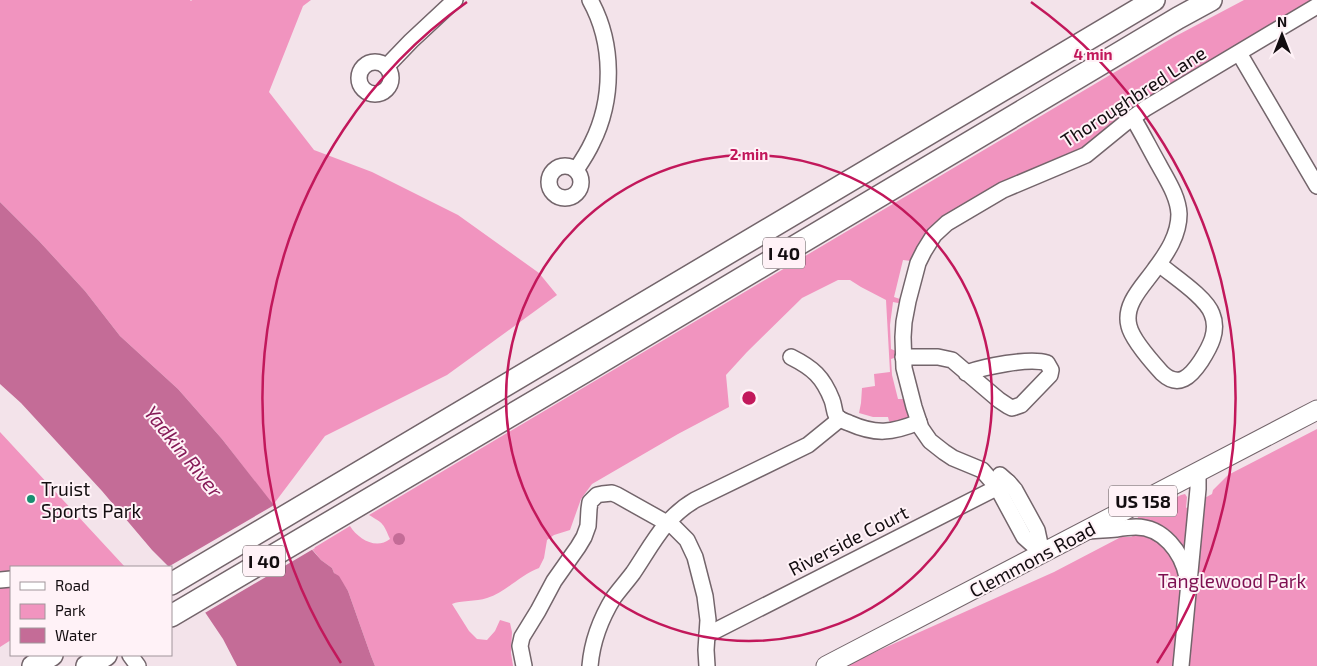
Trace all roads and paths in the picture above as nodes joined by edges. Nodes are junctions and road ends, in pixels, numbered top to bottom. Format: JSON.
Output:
{"nodes":[{"id":1,"x":455,"y":0,"type":"edge"},
{"id":2,"x":590,"y":0,"type":"edge"},
{"id":3,"x":1154,"y":0,"type":"edge"},
{"id":4,"x":1211,"y":0,"type":"edge"},
{"id":5,"x":1317,"y":6,"type":"edge"},
{"id":6,"x":1239,"y":53,"type":"junction"},
{"id":7,"x":387,"y":66,"type":"dead end"},
{"id":8,"x":1133,"y":118,"type":"junction"},
{"id":9,"x":576,"y":170,"type":"dead end"},
{"id":10,"x":1317,"y":186,"type":"edge"},
{"id":11,"x":1158,"y":264,"type":"junction"},
{"id":12,"x":791,"y":357,"type":"dead end"},
{"id":13,"x":903,"y":357,"type":"junction"},
{"id":14,"x":966,"y":373,"type":"junction"},
{"id":15,"x":1317,"y":410,"type":"edge"},
{"id":16,"x":840,"y":419,"type":"junction"},
{"id":17,"x":919,"y":422,"type":"junction"},
{"id":18,"x":1198,"y":471,"type":"junction"},
{"id":19,"x":1002,"y":484,"type":"junction"},
{"id":20,"x":666,"y":523,"type":"junction"},
{"id":21,"x":1088,"y":531,"type":"junction"},
{"id":22,"x":1042,"y":553,"type":"junction"},
{"id":23,"x":172,"y":583,"type":"edge"},
{"id":24,"x":1189,"y":589,"type":"junction"},
{"id":25,"x":172,"y":615,"type":"edge"},
{"id":26,"x":706,"y":634,"type":"junction"},
{"id":27,"x":50,"y":656,"type":"edge"},
{"id":28,"x":104,"y":656,"type":"edge"},
{"id":29,"x":33,"y":666,"type":"edge"},
{"id":30,"x":87,"y":666,"type":"edge"},
{"id":31,"x":524,"y":666,"type":"edge"},
{"id":32,"x":590,"y":666,"type":"edge"},
{"id":33,"x":707,"y":666,"type":"edge"},
{"id":34,"x":826,"y":666,"type":"edge"},
{"id":35,"x":1181,"y":666,"type":"edge"}],
"edges":[{"from":1,"to":7,"type":"street"},
{"from":2,"to":9,"type":"street"},
{"from":3,"to":23,"type":"highway","number":"I 40"},
{"from":4,"to":25,"type":"highway","number":"I 40"},
{"from":5,"to":6,"type":"street","name":"Thoroughbred Lane"},
{"from":6,"to":8,"type":"street","name":"Thoroughbred Lane"},
{"from":6,"to":10,"type":"street"},
{"from":8,"to":11,"type":"street"},
{"from":8,"to":13,"type":"street","name":"Thoroughbred Lane"},
{"from":11,"to":11,"type":"street"},
{"from":12,"to":16,"type":"street"},
{"from":13,"to":14,"type":"street"},
{"from":13,"to":17,"type":"street","name":"Thoroughbred Lane"},
{"from":14,"to":14,"type":"street"},
{"from":15,"to":18,"type":"main road","name":"Clemmons Road","number":"US 158"},
{"from":16,"to":17,"type":"street"},
{"from":16,"to":20,"type":"street"},
{"from":17,"to":19,"type":"street","name":"Thoroughbred Lane"},
{"from":18,"to":21,"type":"main road","name":"Clemmons Road","number":"US 158"},
{"from":18,"to":24,"type":"street"},
{"from":19,"to":22,"type":"street"},
{"from":19,"to":26,"type":"street","name":"Riverside Court"},
{"from":20,"to":26,"type":"street"},
{"from":20,"to":31,"type":"street"},
{"from":20,"to":32,"type":"street"},
{"from":21,"to":22,"type":"main road","name":"Clemmons Road","number":"US 158"},
{"from":21,"to":24,"type":"street"},
{"from":22,"to":34,"type":"main road","name":"Clemmons Road","number":"US 158"},
{"from":24,"to":35,"type":"street"},
{"from":26,"to":33,"type":"street"},
{"from":27,"to":29,"type":"highway"},
{"from":28,"to":30,"type":"highway"}]}
